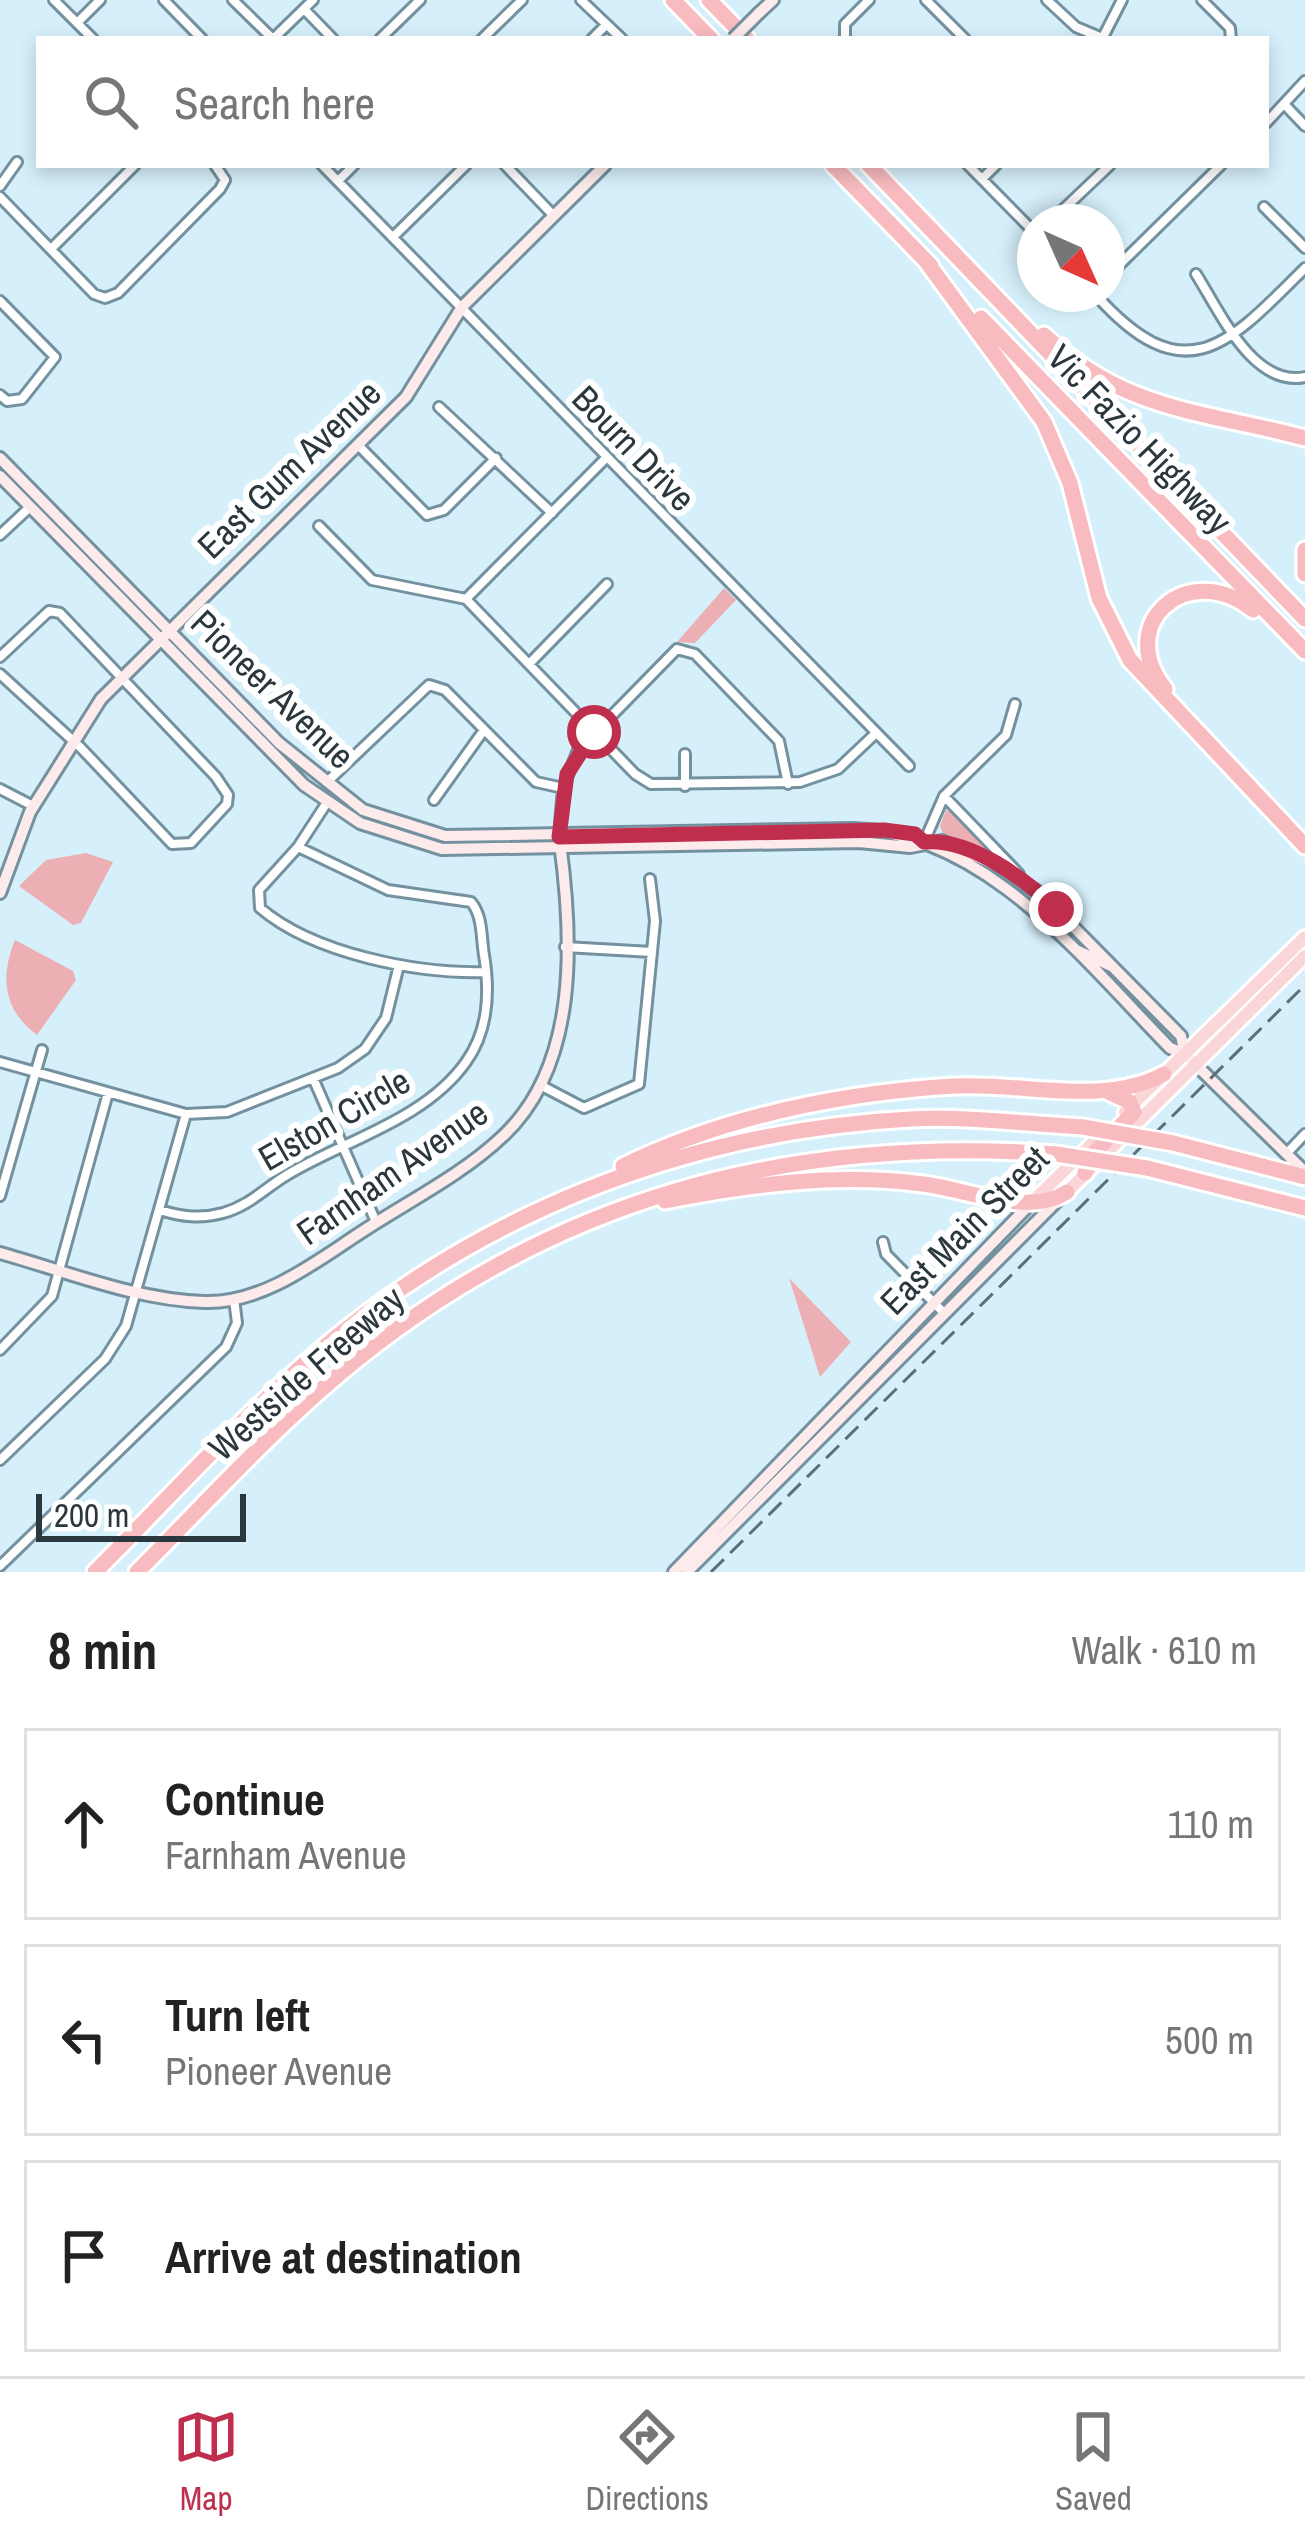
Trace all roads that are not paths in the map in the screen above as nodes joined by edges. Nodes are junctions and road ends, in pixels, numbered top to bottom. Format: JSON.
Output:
{"nodes":[{"id":1,"x":54,"y":0,"type":"edge"},
{"id":2,"x":100,"y":0,"type":"edge"},
{"id":3,"x":164,"y":0,"type":"edge"},
{"id":4,"x":233,"y":0,"type":"edge"},
{"id":5,"x":313,"y":0,"type":"edge"},
{"id":6,"x":420,"y":0,"type":"edge"},
{"id":7,"x":522,"y":0,"type":"edge"},
{"id":8,"x":580,"y":0,"type":"edge"},
{"id":9,"x":673,"y":0,"type":"edge"},
{"id":10,"x":709,"y":0,"type":"edge"},
{"id":11,"x":772,"y":0,"type":"edge"},
{"id":12,"x":869,"y":0,"type":"edge"},
{"id":13,"x":926,"y":0,"type":"edge"},
{"id":14,"x":1047,"y":0,"type":"edge"},
{"id":15,"x":1122,"y":0,"type":"edge"},
{"id":16,"x":1202,"y":0,"type":"edge"},
{"id":17,"x":304,"y":9,"type":"junction"},
{"id":18,"x":77,"y":23,"type":"junction"},
{"id":19,"x":606,"y":25,"type":"junction"},
{"id":20,"x":90,"y":36,"type":"edge"},
{"id":21,"x":199,"y":36,"type":"edge"},
{"id":22,"x":270,"y":36,"type":"edge"},
{"id":23,"x":276,"y":36,"type":"edge"},
{"id":24,"x":330,"y":36,"type":"edge"},
{"id":25,"x":383,"y":36,"type":"edge"},
{"id":26,"x":485,"y":36,"type":"edge"},
{"id":27,"x":595,"y":36,"type":"edge"},
{"id":28,"x":619,"y":36,"type":"edge"},
{"id":29,"x":708,"y":36,"type":"edge"},
{"id":30,"x":736,"y":36,"type":"edge"},
{"id":31,"x":744,"y":36,"type":"edge"},
{"id":32,"x":844,"y":36,"type":"edge"},
{"id":33,"x":961,"y":36,"type":"edge"},
{"id":34,"x":1096,"y":36,"type":"edge"},
{"id":35,"x":1104,"y":36,"type":"edge"},
{"id":36,"x":1231,"y":36,"type":"edge"},
{"id":37,"x":1305,"y":81,"type":"edge"},
{"id":38,"x":1284,"y":104,"type":"junction"},
{"id":39,"x":1269,"y":119,"type":"edge"},
{"id":40,"x":1305,"y":126,"type":"edge"},
{"id":41,"x":17,"y":162,"type":"dead end"},
{"id":42,"x":132,"y":168,"type":"edge"},
{"id":43,"x":217,"y":168,"type":"edge"},
{"id":44,"x":325,"y":168,"type":"edge"},
{"id":45,"x":351,"y":168,"type":"edge"},
{"id":46,"x":463,"y":168,"type":"edge"},
{"id":47,"x":509,"y":168,"type":"edge"},
{"id":48,"x":602,"y":168,"type":"edge"},
{"id":49,"x":836,"y":168,"type":"edge"},
{"id":50,"x":872,"y":168,"type":"edge"},
{"id":51,"x":971,"y":168,"type":"edge"},
{"id":52,"x":994,"y":168,"type":"edge"},
{"id":53,"x":1107,"y":168,"type":"edge"},
{"id":54,"x":1218,"y":168,"type":"edge"},
{"id":55,"x":982,"y":179,"type":"junction"},
{"id":56,"x":338,"y":181,"type":"junction"},
{"id":57,"x":0,"y":186,"type":"edge"},
{"id":58,"x":0,"y":197,"type":"edge"},
{"id":59,"x":1069,"y":204,"type":"edge"},
{"id":60,"x":1264,"y":207,"type":"dead end"},
{"id":61,"x":1017,"y":215,"type":"edge"},
{"id":62,"x":554,"y":216,"type":"junction"},
{"id":63,"x":393,"y":236,"type":"junction"},
{"id":64,"x":1305,"y":248,"type":"edge"},
{"id":65,"x":51,"y":250,"type":"junction"},
{"id":66,"x":1125,"y":259,"type":"edge"},
{"id":67,"x":926,"y":261,"type":"junction"},
{"id":68,"x":1305,"y":268,"type":"edge"},
{"id":69,"x":1196,"y":274,"type":"dead end"},
{"id":70,"x":991,"y":291,"type":"junction"},
{"id":71,"x":0,"y":301,"type":"edge"},
{"id":72,"x":462,"y":308,"type":"junction"},
{"id":73,"x":1113,"y":312,"type":"edge"},
{"id":74,"x":1236,"y":336,"type":"junction"},
{"id":75,"x":1305,"y":377,"type":"edge"},
{"id":76,"x":0,"y":395,"type":"edge"},
{"id":77,"x":439,"y":407,"type":"dead end"},
{"id":78,"x":1305,"y":438,"type":"edge"},
{"id":79,"x":358,"y":445,"type":"junction"},
{"id":80,"x":0,"y":458,"type":"edge"},
{"id":81,"x":496,"y":458,"type":"junction"},
{"id":82,"x":606,"y":458,"type":"junction"},
{"id":83,"x":0,"y":476,"type":"edge"},
{"id":84,"x":30,"y":507,"type":"junction"},
{"id":85,"x":552,"y":513,"type":"junction"},
{"id":86,"x":319,"y":526,"type":"dead end"},
{"id":87,"x":0,"y":535,"type":"edge"},
{"id":88,"x":1305,"y":550,"type":"edge"},
{"id":89,"x":1305,"y":574,"type":"edge"},
{"id":90,"x":607,"y":584,"type":"dead end"},
{"id":91,"x":466,"y":599,"type":"junction"},
{"id":92,"x":1305,"y":619,"type":"edge"},
{"id":93,"x":164,"y":635,"type":"junction"},
{"id":94,"x":1305,"y":651,"type":"edge"},
{"id":95,"x":0,"y":656,"type":"edge"},
{"id":96,"x":529,"y":664,"type":"junction"},
{"id":97,"x":0,"y":674,"type":"edge"},
{"id":98,"x":122,"y":676,"type":"junction"},
{"id":99,"x":1015,"y":704,"type":"dead end"},
{"id":100,"x":484,"y":730,"type":"junction"},
{"id":101,"x":594,"y":732,"type":"junction"},
{"id":102,"x":875,"y":734,"type":"junction"},
{"id":103,"x":71,"y":740,"type":"junction"},
{"id":104,"x":685,"y":754,"type":"dead end"},
{"id":105,"x":909,"y":766,"type":"dead end"},
{"id":106,"x":324,"y":783,"type":"junction"},
{"id":107,"x":788,"y":784,"type":"junction"},
{"id":108,"x":685,"y":786,"type":"junction"},
{"id":109,"x":563,"y":788,"type":"junction"},
{"id":110,"x":0,"y":789,"type":"edge"},
{"id":111,"x":944,"y":796,"type":"junction"},
{"id":112,"x":434,"y":800,"type":"dead end"},
{"id":113,"x":326,"y":805,"type":"junction"},
{"id":114,"x":33,"y":806,"type":"junction"},
{"id":115,"x":833,"y":830,"type":"junction"},
{"id":116,"x":1305,"y":833,"type":"edge"},
{"id":117,"x":924,"y":842,"type":"junction"},
{"id":118,"x":560,"y":844,"type":"junction"},
{"id":119,"x":764,"y":845,"type":"junction"},
{"id":120,"x":298,"y":847,"type":"junction"},
{"id":121,"x":1305,"y":847,"type":"edge"},
{"id":122,"x":650,"y":879,"type":"dead end"},
{"id":123,"x":1028,"y":884,"type":"junction"},
{"id":124,"x":0,"y":892,"type":"edge"},
{"id":125,"x":1057,"y":932,"type":"junction"},
{"id":126,"x":1303,"y":939,"type":"edge"},
{"id":127,"x":564,"y":947,"type":"junction"},
{"id":128,"x":1094,"y":947,"type":"junction"},
{"id":129,"x":1073,"y":949,"type":"junction"},
{"id":130,"x":652,"y":952,"type":"junction"},
{"id":131,"x":1305,"y":956,"type":"edge"},
{"id":132,"x":399,"y":965,"type":"junction"},
{"id":133,"x":1112,"y":966,"type":"junction"},
{"id":134,"x":487,"y":972,"type":"junction"},
{"id":135,"x":1280,"y":981,"type":"junction"},
{"id":136,"x":42,"y":1050,"type":"dead end"},
{"id":137,"x":1191,"y":1059,"type":"junction"},
{"id":138,"x":0,"y":1062,"type":"edge"},
{"id":139,"x":35,"y":1073,"type":"junction"},
{"id":140,"x":1164,"y":1074,"type":"junction"},
{"id":141,"x":313,"y":1078,"type":"junction"},
{"id":142,"x":542,"y":1086,"type":"junction"},
{"id":143,"x":1102,"y":1090,"type":"junction"},
{"id":144,"x":108,"y":1093,"type":"junction"},
{"id":145,"x":1132,"y":1105,"type":"junction"},
{"id":146,"x":186,"y":1114,"type":"junction"},
{"id":147,"x":1305,"y":1134,"type":"edge"},
{"id":148,"x":342,"y":1150,"type":"junction"},
{"id":149,"x":1287,"y":1153,"type":"junction"},
{"id":150,"x":1085,"y":1173,"type":"junction"},
{"id":151,"x":1305,"y":1174,"type":"edge"},
{"id":152,"x":1067,"y":1192,"type":"junction"},
{"id":153,"x":0,"y":1196,"type":"edge"},
{"id":154,"x":1031,"y":1203,"type":"junction"},
{"id":155,"x":1303,"y":1208,"type":"edge"},
{"id":156,"x":160,"y":1210,"type":"junction"},
{"id":157,"x":609,"y":1212,"type":"junction"},
{"id":158,"x":518,"y":1218,"type":"junction"},
{"id":159,"x":376,"y":1222,"type":"junction"},
{"id":160,"x":884,"y":1242,"type":"dead end"},
{"id":161,"x":0,"y":1252,"type":"edge"},
{"id":162,"x":61,"y":1269,"type":"junction"},
{"id":163,"x":137,"y":1291,"type":"junction"},
{"id":164,"x":234,"y":1297,"type":"junction"},
{"id":165,"x":934,"y":1302,"type":"junction"},
{"id":166,"x":945,"y":1314,"type":"junction"},
{"id":167,"x":0,"y":1350,"type":"edge"},
{"id":168,"x":0,"y":1460,"type":"edge"},
{"id":169,"x":0,"y":1566,"type":"edge"},
{"id":170,"x":95,"y":1572,"type":"edge"},
{"id":171,"x":137,"y":1572,"type":"edge"},
{"id":172,"x":674,"y":1572,"type":"edge"},
{"id":173,"x":687,"y":1572,"type":"edge"}],
"edges":[{"from":1,"to":18,"type":"street"},
{"from":2,"to":18,"type":"street"},
{"from":3,"to":21,"type":"street"},
{"from":4,"to":22,"type":"street"},
{"from":5,"to":17,"type":"street"},
{"from":6,"to":25,"type":"street"},
{"from":7,"to":26,"type":"street"},
{"from":8,"to":19,"type":"street"},
{"from":9,"to":29,"type":"highway"},
{"from":10,"to":31,"type":"highway"},
{"from":11,"to":30,"type":"main road","bridge":true},
{"from":12,"to":32,"type":"street"},
{"from":13,"to":33,"type":"street"},
{"from":14,"to":34,"type":"street"},
{"from":15,"to":35,"type":"street"},
{"from":16,"to":36,"type":"street"},
{"from":17,"to":23,"type":"street"},
{"from":17,"to":24,"type":"street"},
{"from":18,"to":20,"type":"street"},
{"from":19,"to":27,"type":"street"},
{"from":19,"to":28,"type":"street"},
{"from":37,"to":38,"type":"street"},
{"from":38,"to":39,"type":"street"},
{"from":38,"to":40,"type":"street"},
{"from":41,"to":57,"type":"street"},
{"from":42,"to":65,"type":"street"},
{"from":43,"to":65,"type":"street"},
{"from":44,"to":56,"type":"street","name":"Bourn Drive"},
{"from":45,"to":56,"type":"street"},
{"from":46,"to":63,"type":"street"},
{"from":47,"to":62,"type":"street"},
{"from":48,"to":62,"type":"main road","name":"East Gum Avenue"},
{"from":49,"to":67,"type":"highway","name":"Vic Fazio Highway"},
{"from":50,"to":70,"type":"highway","name":"Vic Fazio Highway"},
{"from":51,"to":55,"type":"street"},
{"from":52,"to":55,"type":"street"},
{"from":53,"to":59,"type":"street"},
{"from":54,"to":66,"type":"street"},
{"from":55,"to":61,"type":"street"},
{"from":56,"to":63,"type":"street","name":"Bourn Drive"},
{"from":58,"to":65,"type":"street"},
{"from":60,"to":64,"type":"street"},
{"from":62,"to":72,"type":"main road","name":"East Gum Avenue"},
{"from":63,"to":72,"type":"street","name":"Bourn Drive"},
{"from":67,"to":94,"type":"highway","name":"Vic Fazio Highway"},
{"from":67,"to":121,"type":"highway"},
{"from":68,"to":74,"type":"street"},
{"from":69,"to":74,"type":"street"},
{"from":70,"to":78,"type":"highway"},
{"from":70,"to":92,"type":"highway","name":"Vic Fazio Highway"},
{"from":71,"to":76,"type":"street"},
{"from":72,"to":79,"type":"main road","name":"East Gum Avenue"},
{"from":72,"to":82,"type":"street","name":"Bourn Drive"},
{"from":73,"to":74,"type":"street"},
{"from":74,"to":75,"type":"street"},
{"from":77,"to":81,"type":"street"},
{"from":79,"to":81,"type":"street"},
{"from":79,"to":93,"type":"main road","name":"East Gum Avenue"},
{"from":80,"to":93,"type":"main road","name":"Pioneer Avenue"},
{"from":81,"to":85,"type":"street"},
{"from":82,"to":85,"type":"street"},
{"from":82,"to":102,"type":"street","name":"Bourn Drive"},
{"from":83,"to":84,"type":"main road","name":"Pioneer Avenue"},
{"from":84,"to":87,"type":"street"},
{"from":84,"to":93,"type":"main road","name":"Pioneer Avenue"},
{"from":85,"to":91,"type":"street"},
{"from":86,"to":91,"type":"street"},
{"from":88,"to":89,"type":"highway"},
{"from":90,"to":96,"type":"street"},
{"from":91,"to":96,"type":"street"},
{"from":93,"to":98,"type":"main road","name":"East Gum Avenue"},
{"from":93,"to":106,"type":"main road","name":"Pioneer Avenue"},
{"from":93,"to":113,"type":"main road","name":"Pioneer Avenue"},
{"from":94,"to":116,"type":"highway"},
{"from":95,"to":98,"type":"street"},
{"from":96,"to":101,"type":"street"},
{"from":97,"to":103,"type":"street"},
{"from":98,"to":103,"type":"main road","name":"East Gum Avenue"},
{"from":98,"to":103,"type":"street"},
{"from":99,"to":111,"type":"street"},
{"from":100,"to":106,"type":"street"},
{"from":100,"to":109,"type":"street"},
{"from":100,"to":112,"type":"street"},
{"from":101,"to":107,"type":"street","name":"Farnham Avenue"},
{"from":101,"to":108,"type":"street"},
{"from":101,"to":109,"type":"street","name":"Farnham Avenue"},
{"from":102,"to":105,"type":"street","name":"Bourn Drive"},
{"from":102,"to":107,"type":"street"},
{"from":103,"to":114,"type":"main road","name":"East Gum Avenue"},
{"from":104,"to":108,"type":"street"},
{"from":106,"to":118,"type":"main road","name":"Pioneer Avenue"},
{"from":107,"to":108,"type":"street"},
{"from":109,"to":118,"type":"street","name":"Farnham Avenue"},
{"from":110,"to":114,"type":"street"},
{"from":111,"to":117,"type":"street"},
{"from":111,"to":123,"type":"street"},
{"from":113,"to":118,"type":"main road","name":"Pioneer Avenue"},
{"from":113,"to":120,"type":"street"},
{"from":114,"to":124,"type":"main road","name":"East Gum Avenue"},
{"from":115,"to":117,"type":"main road","name":"Pioneer Avenue"},
{"from":115,"to":118,"type":"main road","name":"Pioneer Avenue"},
{"from":115,"to":119,"type":"main road"},
{"from":117,"to":119,"type":"main road","name":"Pioneer Avenue"},
{"from":117,"to":123,"type":"main road","name":"Pioneer Avenue"},
{"from":117,"to":125,"type":"main road","name":"Pioneer Avenue"},
{"from":118,"to":119,"type":"main road","name":"Pioneer Avenue"},
{"from":118,"to":127,"type":"main road","name":"Farnham Avenue"},
{"from":120,"to":132,"type":"street"},
{"from":120,"to":134,"type":"street","name":"Elston Circle"},
{"from":122,"to":130,"type":"street"},
{"from":123,"to":128,"type":"main road","name":"Pioneer Avenue"},
{"from":125,"to":128,"type":"main road"},
{"from":125,"to":129,"type":"main road","name":"Pioneer Avenue"},
{"from":126,"to":135,"type":"main road"},
{"from":126,"to":137,"type":"main road","name":"East Main Street"},
{"from":127,"to":130,"type":"street"},
{"from":127,"to":142,"type":"main road","name":"Farnham Avenue"},
{"from":128,"to":133,"type":"main road","name":"Pioneer Avenue"},
{"from":129,"to":133,"type":"main road"},
{"from":129,"to":137,"type":"main road","name":"Pioneer Avenue"},
{"from":130,"to":142,"type":"street"},
{"from":131,"to":135,"type":"main road","name":"East Main Street"},
{"from":132,"to":134,"type":"street"},
{"from":132,"to":141,"type":"street"},
{"from":133,"to":137,"type":"main road","name":"Pioneer Avenue"},
{"from":134,"to":148,"type":"street","name":"Elston Circle"},
{"from":135,"to":137,"type":"main road","name":"East Main Street"},
{"from":136,"to":139,"type":"street"},
{"from":137,"to":140,"type":"main road","name":"East Main Street"},
{"from":137,"to":149,"type":"main road","name":"Pioneer Avenue"},
{"from":137,"to":150,"type":"main road","name":"East Main Street"},
{"from":138,"to":139,"type":"street"},
{"from":139,"to":144,"type":"street"},
{"from":139,"to":153,"type":"street"},
{"from":140,"to":143,"type":"highway"},
{"from":140,"to":145,"type":"main road","name":"East Main Street"},
{"from":141,"to":146,"type":"street"},
{"from":141,"to":148,"type":"street"},
{"from":142,"to":159,"type":"main road","name":"Farnham Avenue"},
{"from":143,"to":145,"type":"highway"},
{"from":143,"to":158,"type":"highway"},
{"from":144,"to":146,"type":"street"},
{"from":144,"to":162,"type":"street"},
{"from":145,"to":150,"type":"highway"},
{"from":145,"to":154,"type":"main road","name":"East Main Street"},
{"from":146,"to":156,"type":"street"},
{"from":147,"to":149,"type":"street"},
{"from":148,"to":156,"type":"street","name":"Elston Circle"},
{"from":148,"to":159,"type":"street"},
{"from":149,"to":151,"type":"main road","name":"Pioneer Avenue"},
{"from":150,"to":152,"type":"main road","name":"East Main Street"},
{"from":151,"to":158,"type":"highway","name":"Westside Freeway","bridge":true},
{"from":152,"to":154,"type":"highway"},
{"from":152,"to":166,"type":"main road","name":"East Main Street"},
{"from":154,"to":157,"type":"highway"},
{"from":154,"to":165,"type":"main road","name":"East Main Street"},
{"from":155,"to":157,"type":"highway","name":"Westside Freeway","bridge":true},
{"from":156,"to":163,"type":"street"},
{"from":157,"to":171,"type":"highway","name":"Westside Freeway"},
{"from":158,"to":170,"type":"highway","name":"Westside Freeway"},
{"from":159,"to":164,"type":"main road","name":"Farnham Avenue"},
{"from":160,"to":165,"type":"street"},
{"from":161,"to":162,"type":"main road","name":"Farnham Avenue"},
{"from":162,"to":163,"type":"main road","name":"Farnham Avenue"},
{"from":162,"to":167,"type":"street"},
{"from":163,"to":164,"type":"main road","name":"Farnham Avenue"},
{"from":163,"to":168,"type":"street"},
{"from":164,"to":169,"type":"street"},
{"from":165,"to":166,"type":"street"},
{"from":165,"to":172,"type":"main road","name":"East Main Street"},
{"from":166,"to":173,"type":"main road","name":"East Main Street"}]}
